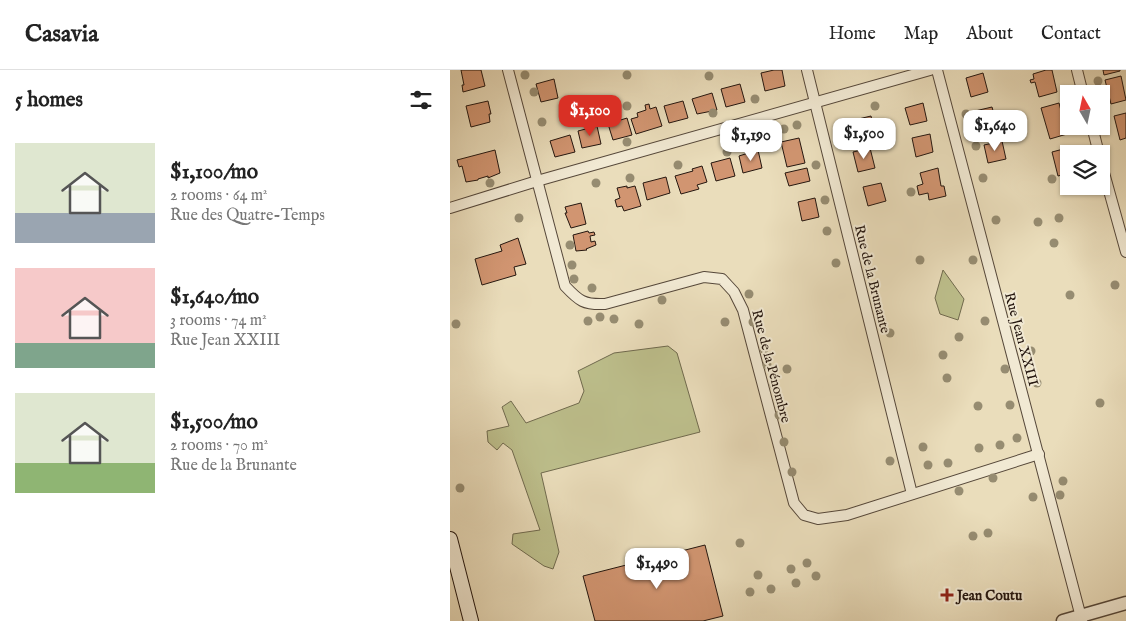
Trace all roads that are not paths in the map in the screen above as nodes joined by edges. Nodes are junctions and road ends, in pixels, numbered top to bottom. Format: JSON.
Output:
{"nodes":[{"id":1,"x":508,"y":70,"type":"edge"},
{"id":2,"x":807,"y":70,"type":"edge"},
{"id":3,"x":930,"y":70,"type":"edge"},
{"id":4,"x":937,"y":70,"type":"edge"},
{"id":5,"x":1077,"y":70,"type":"edge"},
{"id":6,"x":1081,"y":85,"type":"edge"},
{"id":7,"x":815,"y":103,"type":"junction"},
{"id":8,"x":537,"y":181,"type":"junction"},
{"id":9,"x":1110,"y":194,"type":"edge"},
{"id":10,"x":450,"y":208,"type":"edge"},
{"id":11,"x":1126,"y":252,"type":"edge"},
{"id":12,"x":1039,"y":454,"type":"junction"},
{"id":13,"x":912,"y":494,"type":"junction"},
{"id":14,"x":450,"y":539,"type":"edge"},
{"id":15,"x":1126,"y":604,"type":"edge"},
{"id":16,"x":1082,"y":618,"type":"edge"},
{"id":17,"x":471,"y":621,"type":"edge"},
{"id":18,"x":1063,"y":621,"type":"edge"}],
"edges":[{"from":1,"to":8,"type":"street","name":"Rue de la Pénombre"},
{"from":2,"to":7,"type":"street","name":"Rue de la Brunante"},
{"from":3,"to":7,"type":"street"},
{"from":4,"to":12,"type":"street","name":"Rue Jean XXIII"},
{"from":5,"to":6,"type":"street"},
{"from":7,"to":8,"type":"street"},
{"from":7,"to":13,"type":"street","name":"Rue de la Brunante"},
{"from":8,"to":10,"type":"street"},
{"from":8,"to":13,"type":"street","name":"Rue de la Pénombre"},
{"from":9,"to":11,"type":"street"},
{"from":12,"to":13,"type":"street","name":"Rue de la Pénombre"},
{"from":12,"to":16,"type":"street","name":"Rue Jean XXIII"},
{"from":14,"to":17,"type":"main road"},
{"from":15,"to":16,"type":"street"},
{"from":16,"to":18,"type":"street"}]}
